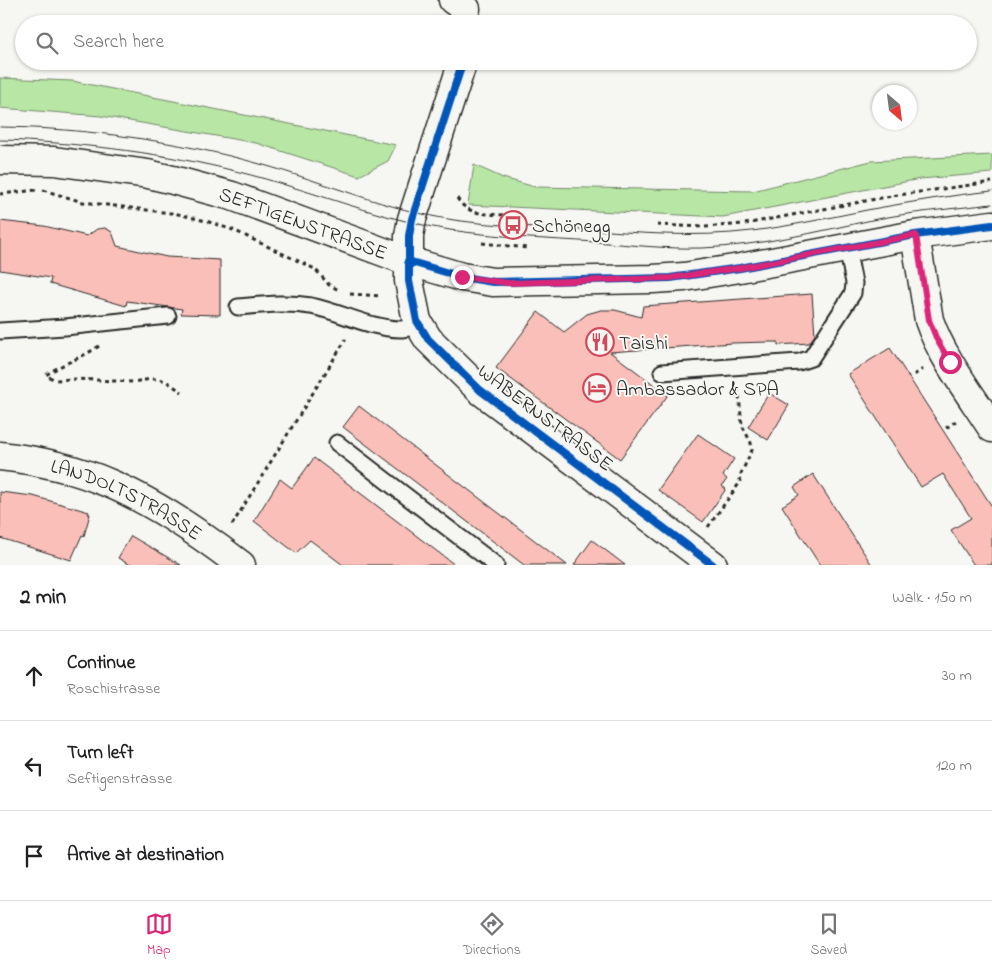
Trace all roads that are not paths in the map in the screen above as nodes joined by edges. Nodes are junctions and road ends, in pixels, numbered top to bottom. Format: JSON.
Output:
{"nodes":[{"id":1,"x":460,"y":70,"type":"edge"},
{"id":2,"x":0,"y":160,"type":"edge"},
{"id":3,"x":992,"y":225,"type":"edge"},
{"id":4,"x":916,"y":235,"type":"junction"},
{"id":5,"x":847,"y":248,"type":"junction"},
{"id":6,"x":408,"y":261,"type":"junction"},
{"id":7,"x":238,"y":307,"type":"dead end"},
{"id":8,"x":168,"y":316,"type":"dead end"},
{"id":9,"x":419,"y":326,"type":"junction"},
{"id":10,"x":0,"y":331,"type":"edge"},
{"id":11,"x":662,"y":372,"type":"dead end"},
{"id":12,"x":992,"y":428,"type":"edge"},
{"id":13,"x":337,"y":443,"type":"dead end"},
{"id":14,"x":0,"y":456,"type":"edge"},
{"id":15,"x":218,"y":548,"type":"edge"},
{"id":16,"x":242,"y":565,"type":"edge"},
{"id":17,"x":496,"y":565,"type":"edge"},
{"id":18,"x":713,"y":565,"type":"edge"}],
"edges":[{"from":1,"to":6,"type":"street","name":"WABERNSTRASSE"},
{"from":2,"to":6,"type":"street","name":"SEFTIGENSTRASSE"},
{"from":3,"to":4,"type":"street","name":"SEFTIGENSTRASSE"},
{"from":4,"to":5,"type":"street","name":"SEFTIGENSTRASSE"},
{"from":4,"to":12,"type":"street"},
{"from":5,"to":6,"type":"street","name":"SEFTIGENSTRASSE"},
{"from":5,"to":11,"type":"lane"},
{"from":6,"to":9,"type":"street","name":"WABERNSTRASSE"},
{"from":7,"to":9,"type":"lane"},
{"from":8,"to":10,"type":"lane"},
{"from":9,"to":18,"type":"street","name":"WABERNSTRASSE"},
{"from":13,"to":17,"type":"lane"},
{"from":14,"to":15,"type":"street","name":"LANDOLTSTRASSE"},
{"from":15,"to":16,"type":"street","name":"LANDOLTSTRASSE"}]}
